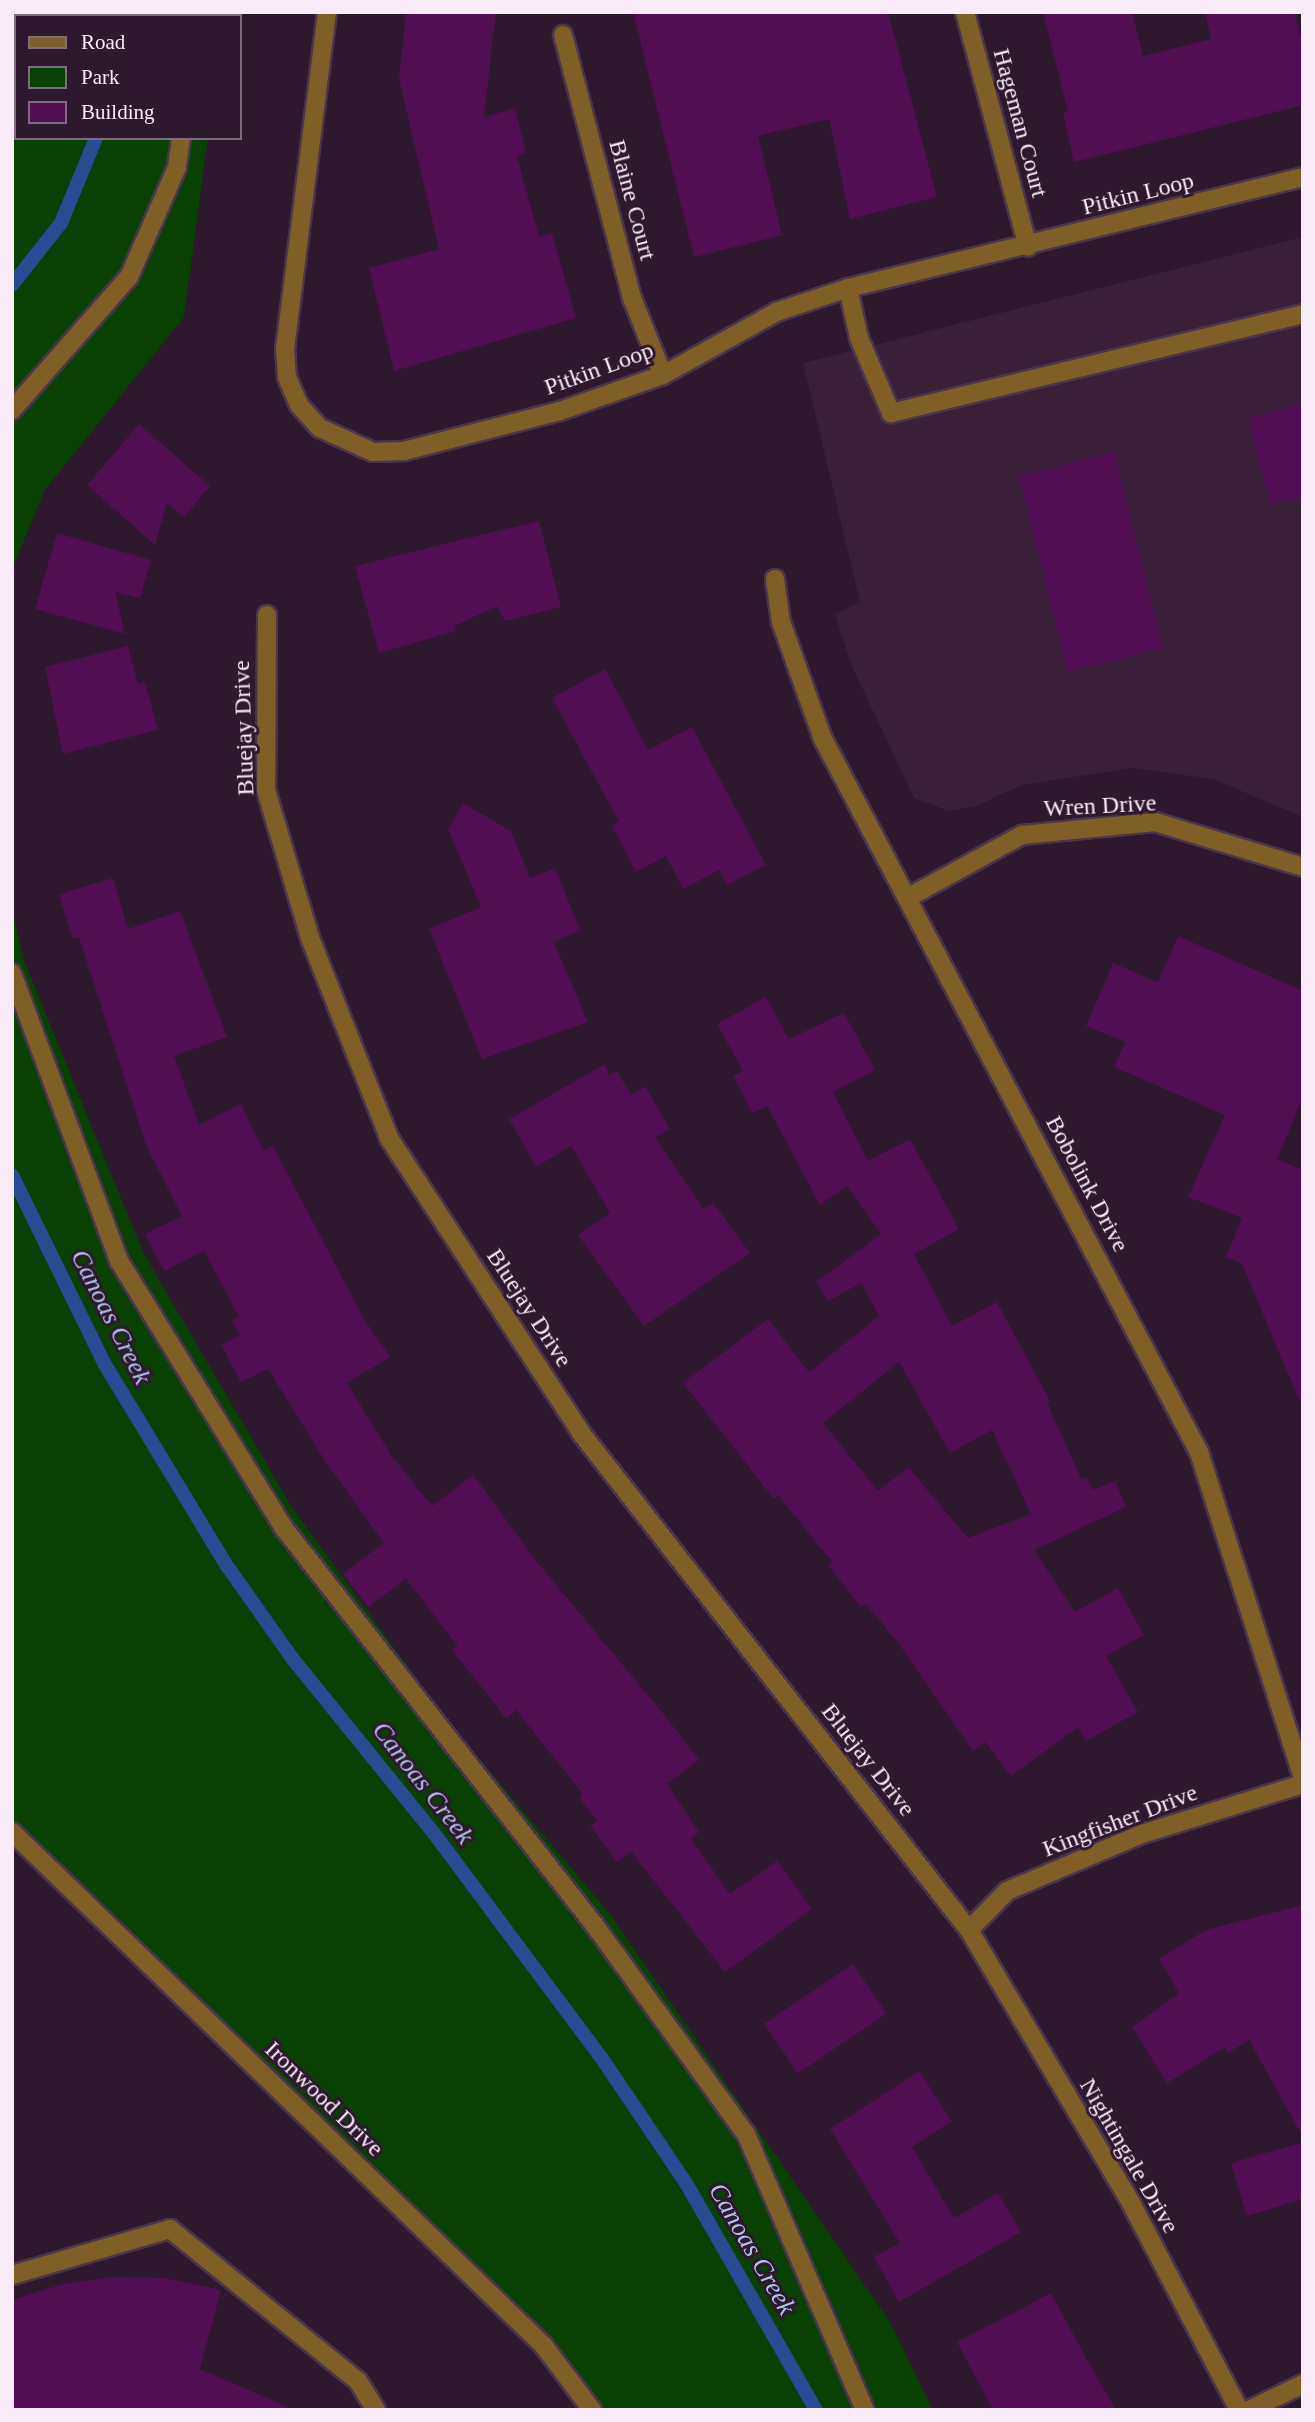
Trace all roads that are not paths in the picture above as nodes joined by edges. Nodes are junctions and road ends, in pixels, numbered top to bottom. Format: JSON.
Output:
{"nodes":[{"id":1,"x":327,"y":12,"type":"edge"},
{"id":2,"x":965,"y":12,"type":"edge"},
{"id":3,"x":563,"y":35,"type":"dead end"},
{"id":4,"x":181,"y":140,"type":"edge"},
{"id":5,"x":1303,"y":177,"type":"edge"},
{"id":6,"x":1028,"y":247,"type":"junction"},
{"id":7,"x":848,"y":288,"type":"junction"},
{"id":8,"x":1303,"y":314,"type":"edge"},
{"id":9,"x":663,"y":374,"type":"junction"},
{"id":10,"x":12,"y":410,"type":"edge"},
{"id":11,"x":775,"y":579,"type":"dead end"},
{"id":12,"x":267,"y":615,"type":"dead end"},
{"id":13,"x":1303,"y":867,"type":"edge"},
{"id":14,"x":909,"y":897,"type":"junction"},
{"id":15,"x":12,"y":973,"type":"edge"},
{"id":16,"x":1303,"y":1777,"type":"edge"},
{"id":17,"x":1303,"y":1784,"type":"edge"},
{"id":18,"x":12,"y":1832,"type":"edge"},
{"id":19,"x":969,"y":1930,"type":"junction"},
{"id":20,"x":12,"y":2275,"type":"edge"},
{"id":21,"x":1303,"y":2384,"type":"edge"},
{"id":22,"x":376,"y":2410,"type":"edge"},
{"id":23,"x":592,"y":2410,"type":"edge"},
{"id":24,"x":865,"y":2410,"type":"edge"},
{"id":25,"x":1239,"y":2410,"type":"edge"},
{"id":26,"x":1249,"y":2410,"type":"edge"}],
"edges":[{"from":1,"to":9,"type":"street","name":"Pitkin Loop"},
{"from":2,"to":6,"type":"street","name":"Hageman Court"},
{"from":3,"to":9,"type":"street","name":"Blaine Court"},
{"from":4,"to":10,"type":"street"},
{"from":5,"to":6,"type":"street","name":"Pitkin Loop"},
{"from":6,"to":7,"type":"street","name":"Pitkin Loop"},
{"from":7,"to":8,"type":"street"},
{"from":7,"to":9,"type":"street","name":"Pitkin Loop"},
{"from":11,"to":14,"type":"street","name":"Bobolink Drive"},
{"from":12,"to":19,"type":"street","name":"Bluejay Drive"},
{"from":13,"to":14,"type":"street","name":"Wren Drive"},
{"from":14,"to":16,"type":"street","name":"Bobolink Drive"},
{"from":15,"to":24,"type":"street"},
{"from":17,"to":19,"type":"street","name":"Kingfisher Drive"},
{"from":18,"to":23,"type":"street","name":"Ironwood Drive"},
{"from":19,"to":25,"type":"street","name":"Nightingale Drive"},
{"from":20,"to":22,"type":"street"},
{"from":21,"to":26,"type":"street"}]}
